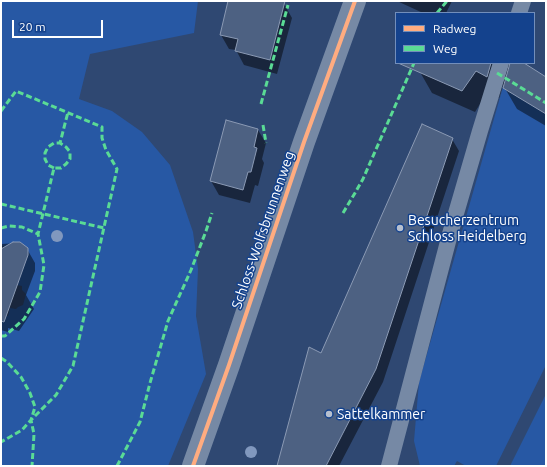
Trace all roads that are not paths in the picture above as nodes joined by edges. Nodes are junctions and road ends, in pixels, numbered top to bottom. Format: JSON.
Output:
{"nodes":[{"id":1,"x":355,"y":1,"type":"edge"},
{"id":2,"x":523,"y":1,"type":"edge"},
{"id":3,"x":519,"y":12,"type":"edge"},
{"id":4,"x":501,"y":64,"type":"edge"},
{"id":5,"x":193,"y":466,"type":"edge"},
{"id":6,"x":389,"y":466,"type":"edge"}],
"edges":[{"from":1,"to":5,"type":"street","name":"Schloss-Wolfsbrunnenweg"},
{"from":2,"to":3,"type":"lane"},
{"from":4,"to":6,"type":"lane"}]}
